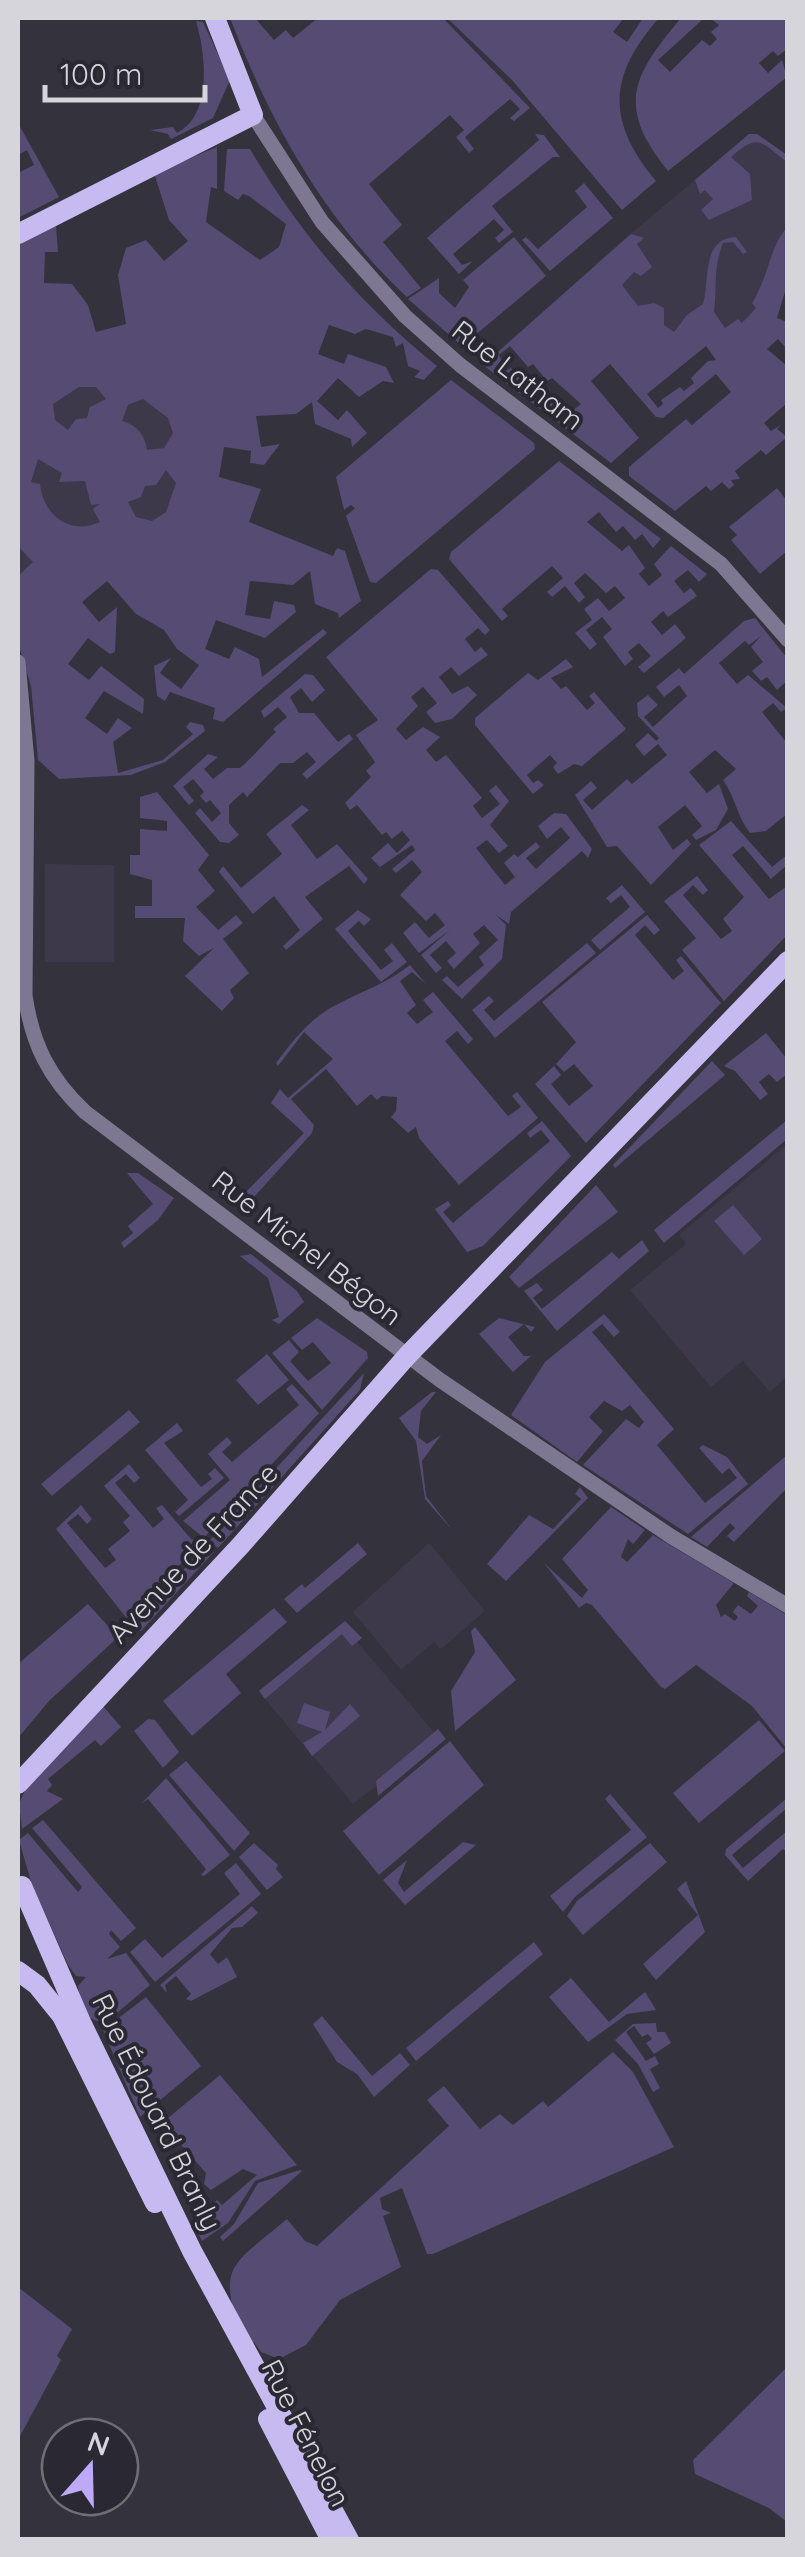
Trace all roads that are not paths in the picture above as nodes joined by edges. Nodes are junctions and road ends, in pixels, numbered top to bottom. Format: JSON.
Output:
{"nodes":[{"id":1,"x":214,"y":18,"type":"edge"},
{"id":2,"x":241,"y":88,"type":"junction"},
{"id":3,"x":258,"y":124,"type":"junction"},
{"id":4,"x":228,"y":128,"type":"junction"},
{"id":5,"x":18,"y":234,"type":"edge"},
{"id":6,"x":788,"y":640,"type":"edge"},
{"id":7,"x":18,"y":662,"type":"edge"},
{"id":8,"x":788,"y":961,"type":"edge"},
{"id":9,"x":407,"y":1356,"type":"junction"},
{"id":10,"x":788,"y":1606,"type":"edge"},
{"id":11,"x":18,"y":1764,"type":"edge"},
{"id":12,"x":18,"y":1784,"type":"edge"},
{"id":13,"x":20,"y":1876,"type":"edge"},
{"id":14,"x":18,"y":1909,"type":"edge"},
{"id":15,"x":18,"y":1971,"type":"edge"},
{"id":16,"x":241,"y":2355,"type":"junction"},
{"id":17,"x":330,"y":2540,"type":"edge"},
{"id":18,"x":349,"y":2540,"type":"edge"}],
"edges":[{"from":1,"to":2,"type":"main road"},
{"from":2,"to":3,"type":"main road"},
{"from":2,"to":4,"type":"main road"},
{"from":3,"to":4,"type":"main road"},
{"from":3,"to":6,"type":"street","name":"Rue Latham"},
{"from":4,"to":5,"type":"main road"},
{"from":7,"to":9,"type":"street","name":"Rue Michel Bégon"},
{"from":8,"to":9,"type":"main road","name":"Avenue de France"},
{"from":9,"to":10,"type":"street","name":"Rue Michel Bégon"},
{"from":9,"to":11,"type":"main road","name":"Avenue de France"},
{"from":9,"to":12,"type":"main road","name":"Avenue de France"},
{"from":13,"to":14,"type":"main road"},
{"from":13,"to":16,"type":"main road","name":"Rue Édouard Branly"},
{"from":15,"to":16,"type":"main road","name":"Rue Édouard Branly"},
{"from":16,"to":17,"type":"main road","name":"Rue Fénelon"},
{"from":16,"to":18,"type":"main road","name":"Rue Fénelon"}]}
